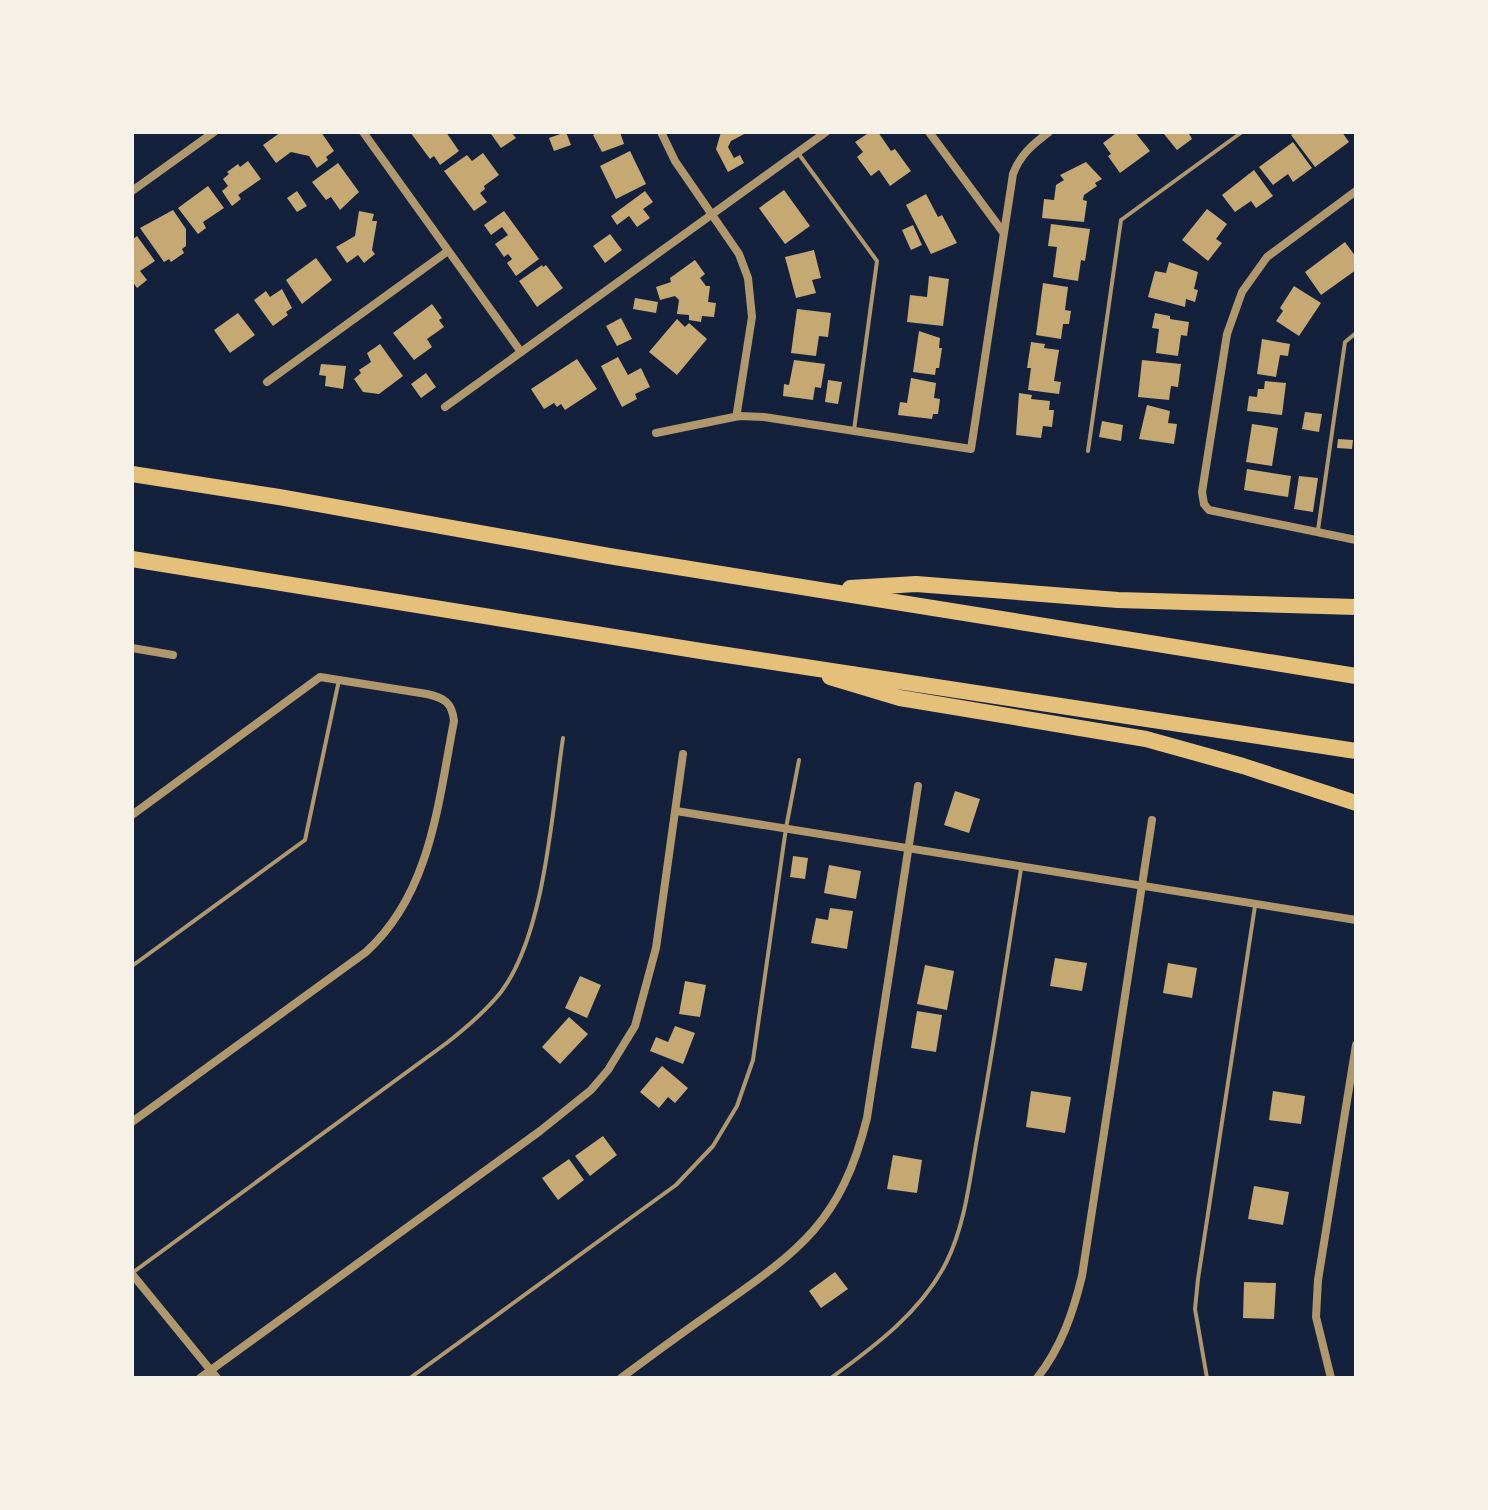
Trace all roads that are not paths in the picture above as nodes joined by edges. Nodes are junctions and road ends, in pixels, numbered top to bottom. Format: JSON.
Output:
{"nodes":[{"id":1,"x":214,"y":132,"type":"edge"},
{"id":2,"x":363,"y":132,"type":"edge"},
{"id":3,"x":661,"y":132,"type":"edge"},
{"id":4,"x":826,"y":132,"type":"edge"},
{"id":5,"x":929,"y":132,"type":"edge"},
{"id":6,"x":1049,"y":132,"type":"edge"},
{"id":7,"x":1242,"y":132,"type":"edge"},
{"id":8,"x":798,"y":152,"type":"junction"},
{"id":9,"x":132,"y":191,"type":"edge"},
{"id":10,"x":1356,"y":191,"type":"edge"},
{"id":11,"x":713,"y":213,"type":"junction"},
{"id":12,"x":1003,"y":232,"type":"junction"},
{"id":13,"x":448,"y":251,"type":"junction"},
{"id":14,"x":1356,"y":333,"type":"edge"},
{"id":15,"x":521,"y":352,"type":"junction"},
{"id":16,"x":267,"y":382,"type":"dead end"},
{"id":17,"x":445,"y":407,"type":"dead end"},
{"id":18,"x":739,"y":416,"type":"junction"},
{"id":19,"x":854,"y":432,"type":"junction"},
{"id":20,"x":656,"y":433,"type":"dead end"},
{"id":21,"x":1088,"y":451,"type":"dead end"},
{"id":22,"x":132,"y":474,"type":"edge"},
{"id":23,"x":1318,"y":533,"type":"junction"},
{"id":24,"x":1356,"y":540,"type":"edge"},
{"id":25,"x":132,"y":559,"type":"edge"},
{"id":26,"x":821,"y":590,"type":"junction"},
{"id":27,"x":1356,"y":607,"type":"edge"},
{"id":28,"x":132,"y":648,"type":"edge"},
{"id":29,"x":173,"y":655,"type":"dead end"},
{"id":30,"x":771,"y":660,"type":"junction"},
{"id":31,"x":1356,"y":676,"type":"edge"},
{"id":32,"x":339,"y":680,"type":"junction"},
{"id":33,"x":563,"y":738,"type":"dead end"},
{"id":34,"x":1356,"y":751,"type":"edge"},
{"id":35,"x":683,"y":754,"type":"dead end"},
{"id":36,"x":799,"y":760,"type":"dead end"},
{"id":37,"x":918,"y":786,"type":"dead end"},
{"id":38,"x":1356,"y":803,"type":"edge"},
{"id":39,"x":676,"y":811,"type":"junction"},
{"id":40,"x":132,"y":815,"type":"edge"},
{"id":41,"x":1152,"y":820,"type":"dead end"},
{"id":42,"x":786,"y":828,"type":"junction"},
{"id":43,"x":910,"y":848,"type":"junction"},
{"id":44,"x":1022,"y":866,"type":"junction"},
{"id":45,"x":1143,"y":886,"type":"junction"},
{"id":46,"x":1255,"y":903,"type":"junction"},
{"id":47,"x":1356,"y":920,"type":"edge"},
{"id":48,"x":132,"y":966,"type":"edge"},
{"id":49,"x":1356,"y":1045,"type":"edge"},
{"id":50,"x":132,"y":1122,"type":"edge"},
{"id":51,"x":132,"y":1274,"type":"edge"},
{"id":52,"x":214,"y":1374,"type":"edge"},
{"id":53,"x":1042,"y":1376,"type":"edge"},
{"id":54,"x":200,"y":1378,"type":"edge"},
{"id":55,"x":410,"y":1378,"type":"edge"},
{"id":56,"x":621,"y":1378,"type":"edge"},
{"id":57,"x":831,"y":1378,"type":"edge"},
{"id":58,"x":1207,"y":1378,"type":"edge"},
{"id":59,"x":1331,"y":1378,"type":"edge"}],
"edges":[{"from":1,"to":9,"type":"street"},
{"from":2,"to":13,"type":"street"},
{"from":3,"to":11,"type":"street"},
{"from":4,"to":8,"type":"street"},
{"from":5,"to":12,"type":"street"},
{"from":6,"to":12,"type":"street"},
{"from":7,"to":21,"type":"lane"},
{"from":8,"to":11,"type":"street"},
{"from":8,"to":19,"type":"lane"},
{"from":10,"to":23,"type":"street"},
{"from":11,"to":15,"type":"street"},
{"from":11,"to":18,"type":"street"},
{"from":12,"to":19,"type":"street"},
{"from":13,"to":15,"type":"street"},
{"from":13,"to":16,"type":"street"},
{"from":14,"to":23,"type":"lane"},
{"from":15,"to":17,"type":"street"},
{"from":18,"to":19,"type":"street"},
{"from":18,"to":20,"type":"street"},
{"from":22,"to":26,"type":"highway"},
{"from":23,"to":24,"type":"street"},
{"from":25,"to":30,"type":"highway"},
{"from":26,"to":27,"type":"highway"},
{"from":26,"to":31,"type":"highway"},
{"from":28,"to":29,"type":"street"},
{"from":30,"to":34,"type":"highway"},
{"from":30,"to":38,"type":"highway"},
{"from":32,"to":40,"type":"street"},
{"from":32,"to":48,"type":"lane"},
{"from":32,"to":50,"type":"street"},
{"from":33,"to":51,"type":"lane"},
{"from":35,"to":39,"type":"street"},
{"from":36,"to":42,"type":"lane"},
{"from":37,"to":43,"type":"street"},
{"from":39,"to":42,"type":"street"},
{"from":39,"to":52,"type":"street"},
{"from":41,"to":45,"type":"street"},
{"from":42,"to":43,"type":"street"},
{"from":42,"to":55,"type":"lane"},
{"from":43,"to":44,"type":"street"},
{"from":43,"to":56,"type":"street"},
{"from":44,"to":45,"type":"street"},
{"from":44,"to":57,"type":"lane"},
{"from":45,"to":46,"type":"street"},
{"from":45,"to":53,"type":"street"},
{"from":46,"to":47,"type":"street"},
{"from":46,"to":58,"type":"lane"},
{"from":49,"to":59,"type":"street"},
{"from":51,"to":52,"type":"street"},
{"from":52,"to":54,"type":"street"}]}
